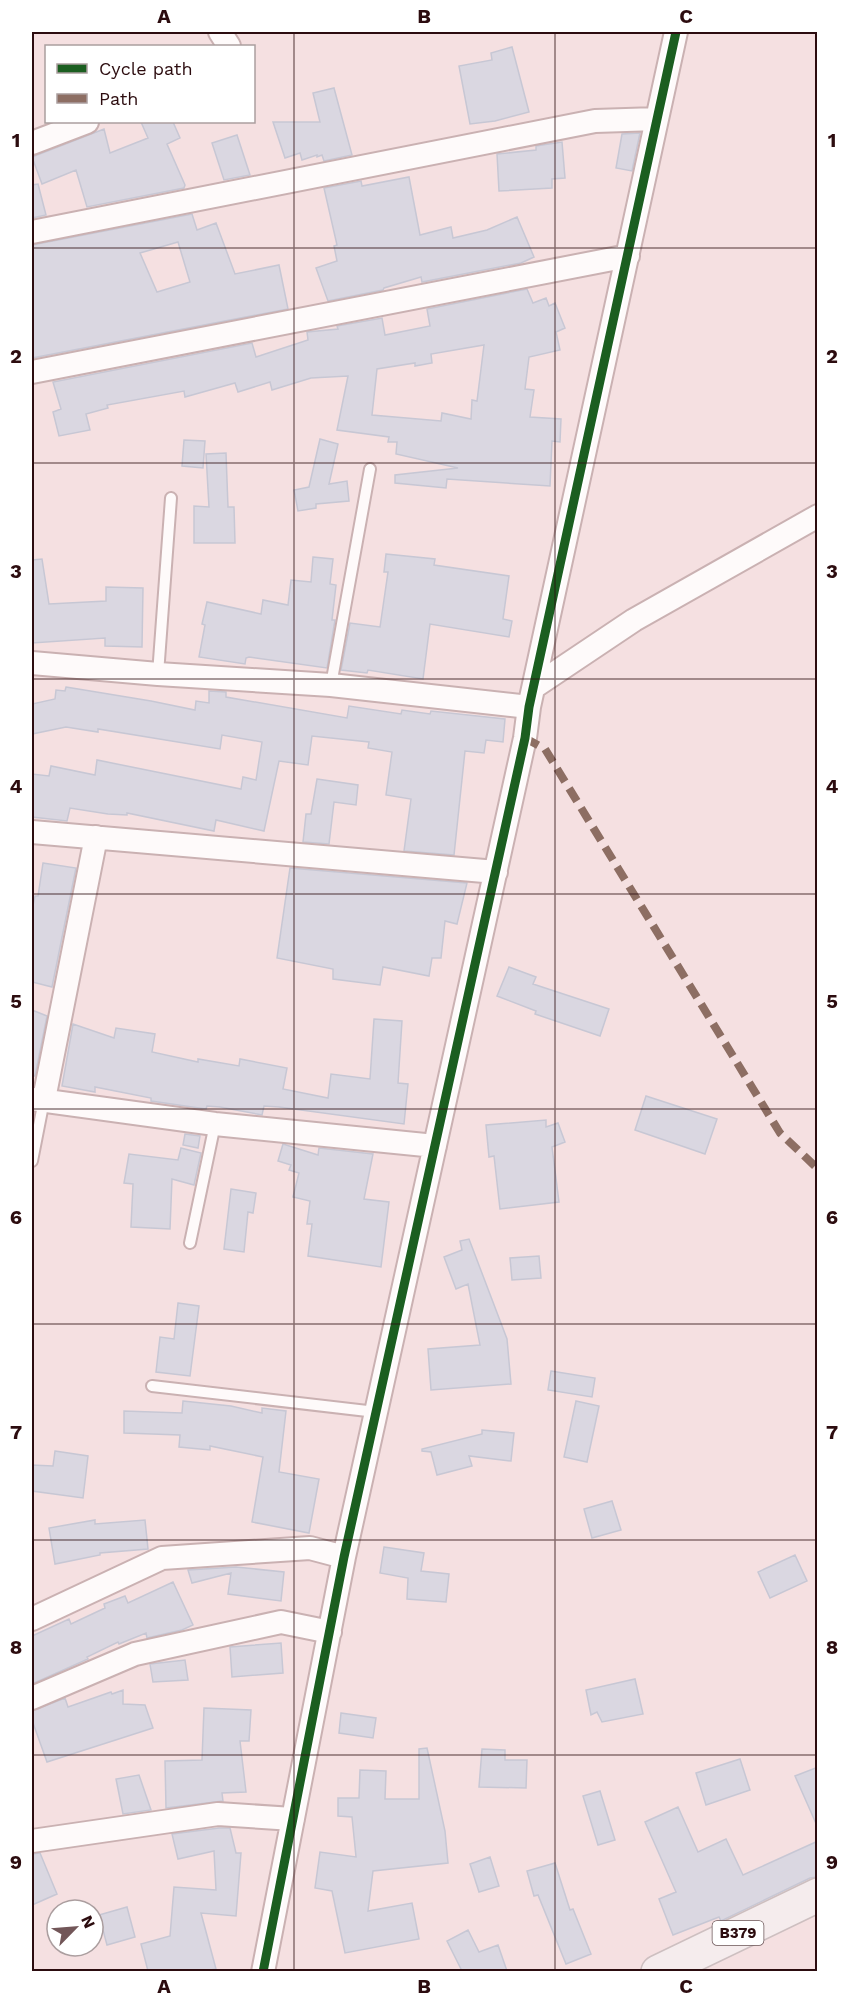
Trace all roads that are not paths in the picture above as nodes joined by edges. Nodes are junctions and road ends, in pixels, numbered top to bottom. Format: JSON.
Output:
{"nodes":[{"id":1,"x":220,"y":32,"type":"edge"},
{"id":2,"x":676,"y":32,"type":"edge"},
{"id":3,"x":229,"y":45,"type":"edge"},
{"id":4,"x":657,"y":119,"type":"junction"},
{"id":5,"x":84,"y":123,"type":"edge"},
{"id":6,"x":32,"y":143,"type":"edge"},
{"id":7,"x":32,"y":232,"type":"edge"},
{"id":8,"x":628,"y":256,"type":"junction"},
{"id":9,"x":32,"y":372,"type":"edge"},
{"id":10,"x":369,"y":469,"type":"dead end"},
{"id":11,"x":171,"y":498,"type":"dead end"},
{"id":12,"x":818,"y":516,"type":"edge"},
{"id":13,"x":32,"y":663,"type":"edge"},
{"id":14,"x":158,"y":674,"type":"junction"},
{"id":15,"x":331,"y":685,"type":"junction"},
{"id":16,"x":531,"y":697,"type":"junction"},
{"id":17,"x":32,"y":832,"type":"edge"},
{"id":18,"x":96,"y":837,"type":"junction"},
{"id":19,"x":496,"y":872,"type":"junction"},
{"id":20,"x":38,"y":1099,"type":"edge"},
{"id":21,"x":215,"y":1124,"type":"junction"},
{"id":22,"x":435,"y":1146,"type":"junction"},
{"id":23,"x":32,"y":1161,"type":"edge"},
{"id":24,"x":190,"y":1243,"type":"dead end"},
{"id":25,"x":153,"y":1386,"type":"dead end"},
{"id":26,"x":376,"y":1412,"type":"junction"},
{"id":27,"x":345,"y":1557,"type":"junction"},
{"id":28,"x":32,"y":1619,"type":"edge"},
{"id":29,"x":330,"y":1632,"type":"junction"},
{"id":30,"x":32,"y":1698,"type":"edge"},
{"id":31,"x":293,"y":1819,"type":"junction"},
{"id":32,"x":32,"y":1841,"type":"edge"},
{"id":33,"x":818,"y":1895,"type":"edge"},
{"id":34,"x":262,"y":1971,"type":"edge"},
{"id":35,"x":658,"y":1971,"type":"edge"}],
"edges":[{"from":1,"to":3,"type":"street"},
{"from":2,"to":4,"type":"street"},
{"from":4,"to":7,"type":"street"},
{"from":4,"to":8,"type":"street"},
{"from":5,"to":6,"type":"street"},
{"from":8,"to":9,"type":"street"},
{"from":8,"to":16,"type":"street"},
{"from":10,"to":15,"type":"lane"},
{"from":11,"to":14,"type":"lane"},
{"from":12,"to":16,"type":"street"},
{"from":13,"to":14,"type":"street"},
{"from":14,"to":15,"type":"street"},
{"from":15,"to":16,"type":"street"},
{"from":16,"to":19,"type":"street"},
{"from":17,"to":18,"type":"street"},
{"from":18,"to":19,"type":"street"},
{"from":18,"to":20,"type":"street"},
{"from":19,"to":22,"type":"street"},
{"from":20,"to":21,"type":"street"},
{"from":20,"to":23,"type":"lane"},
{"from":21,"to":22,"type":"street"},
{"from":21,"to":24,"type":"lane"},
{"from":22,"to":26,"type":"street"},
{"from":25,"to":26,"type":"lane"},
{"from":26,"to":27,"type":"street"},
{"from":27,"to":28,"type":"street"},
{"from":27,"to":29,"type":"street"},
{"from":29,"to":30,"type":"street"},
{"from":29,"to":31,"type":"street"},
{"from":31,"to":32,"type":"street"},
{"from":31,"to":34,"type":"street"},
{"from":33,"to":35,"type":"main road","number":"B379"}]}
